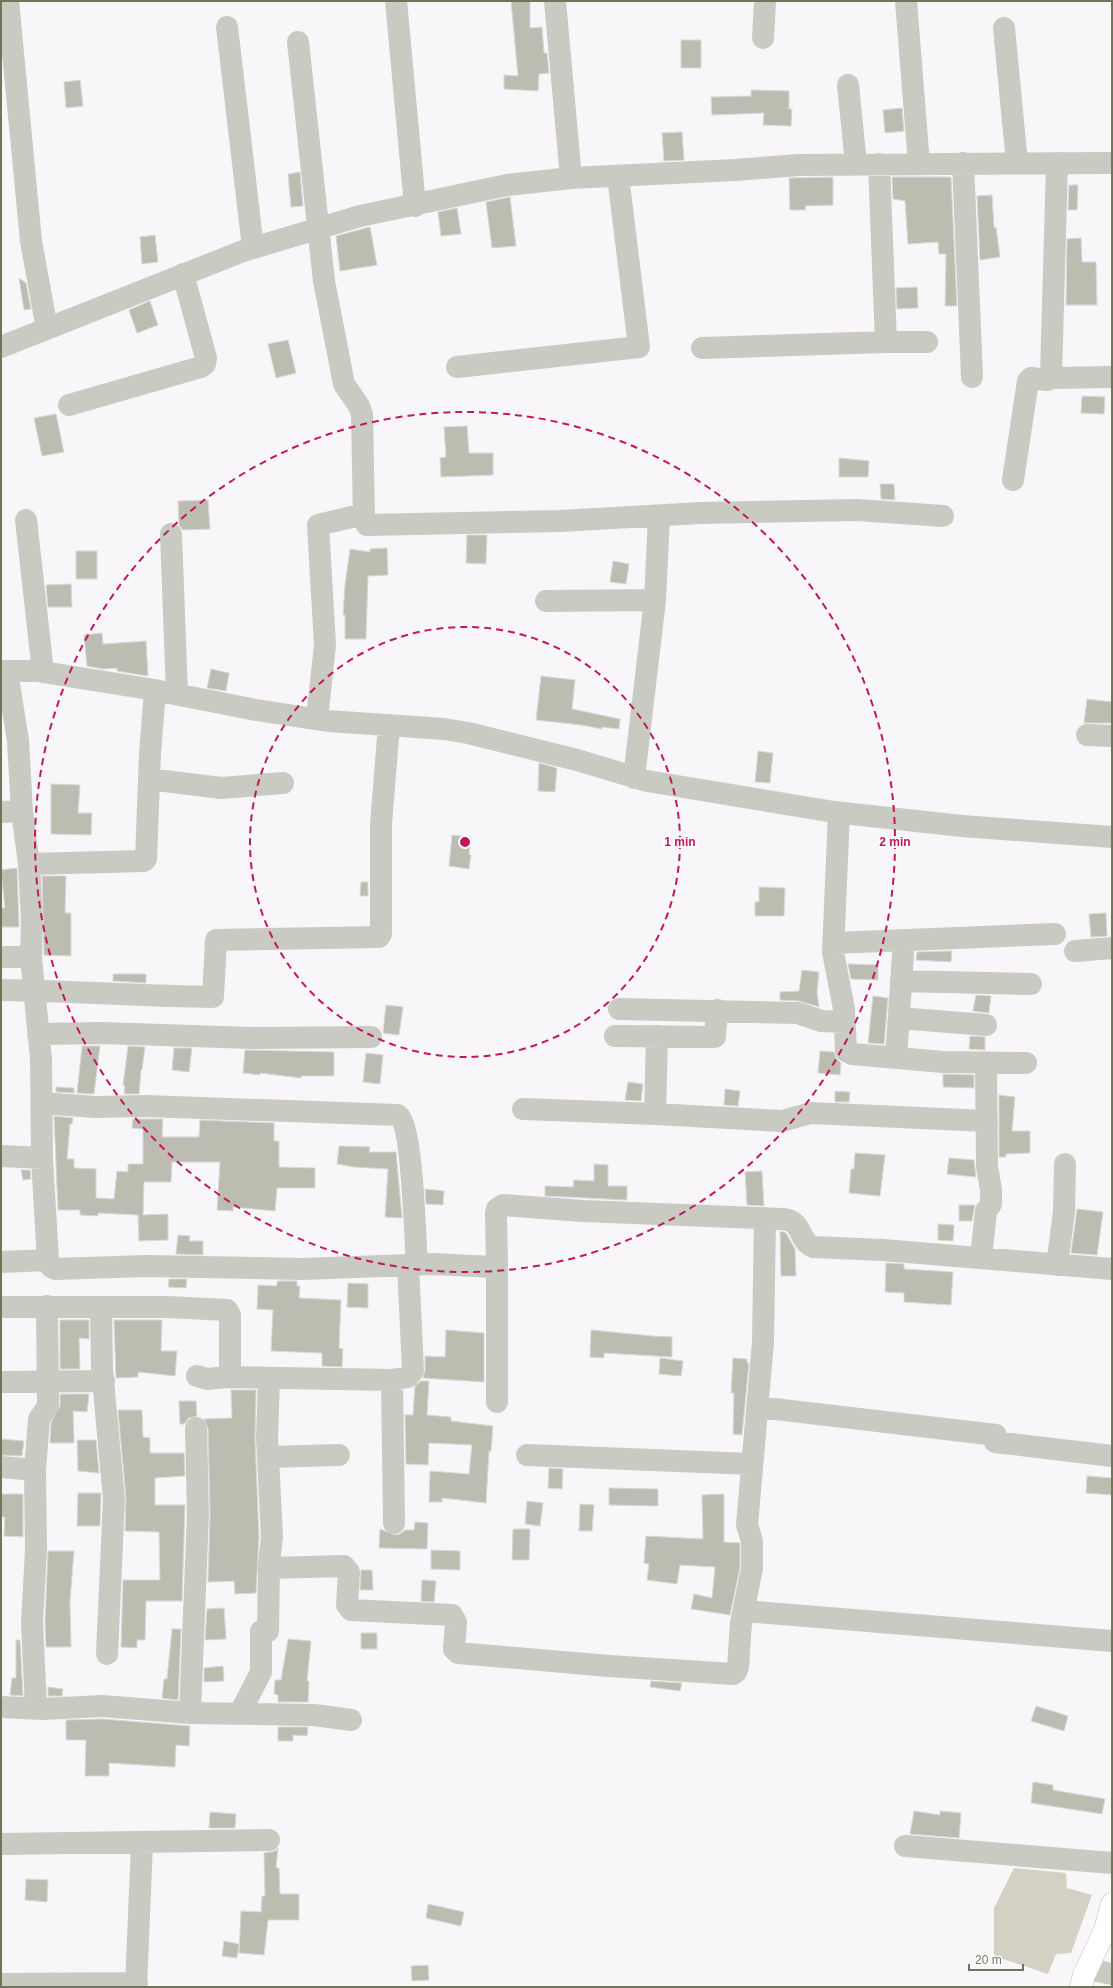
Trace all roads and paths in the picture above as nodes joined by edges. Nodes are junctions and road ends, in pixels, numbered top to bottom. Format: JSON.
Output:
{"nodes":[{"id":1,"x":8,"y":1,"type":"edge"},
{"id":2,"x":396,"y":1,"type":"edge"},
{"id":3,"x":555,"y":1,"type":"edge"},
{"id":4,"x":765,"y":1,"type":"edge"},
{"id":5,"x":906,"y":1,"type":"edge"},
{"id":6,"x":227,"y":27,"type":"dead end"},
{"id":7,"x":1004,"y":28,"type":"dead end"},
{"id":8,"x":763,"y":38,"type":"dead end"},
{"id":9,"x":298,"y":42,"type":"dead end"},
{"id":10,"x":848,"y":85,"type":"dead end"},
{"id":11,"x":963,"y":163,"type":"junction"},
{"id":12,"x":1017,"y":163,"type":"junction"},
{"id":13,"x":1057,"y":163,"type":"junction"},
{"id":14,"x":1112,"y":163,"type":"edge"},
{"id":15,"x":856,"y":164,"type":"junction"},
{"id":16,"x":879,"y":164,"type":"junction"},
{"id":17,"x":919,"y":164,"type":"junction"},
{"id":18,"x":618,"y":176,"type":"junction"},
{"id":19,"x":571,"y":178,"type":"junction"},
{"id":20,"x":415,"y":206,"type":"junction"},
{"id":21,"x":317,"y":228,"type":"junction"},
{"id":22,"x":253,"y":248,"type":"junction"},
{"id":23,"x":183,"y":274,"type":"junction"},
{"id":24,"x":47,"y":329,"type":"junction"},
{"id":25,"x":2,"y":340,"type":"edge"},
{"id":26,"x":886,"y":342,"type":"junction"},
{"id":27,"x":927,"y":342,"type":"dead end"},
{"id":28,"x":702,"y":348,"type":"dead end"},
{"id":29,"x":457,"y":367,"type":"dead end"},
{"id":30,"x":972,"y":376,"type":"dead end"},
{"id":31,"x":1112,"y":377,"type":"edge"},
{"id":32,"x":1050,"y":378,"type":"junction"},
{"id":33,"x":70,"y":406,"type":"dead end"},
{"id":34,"x":1013,"y":480,"type":"dead end"},
{"id":35,"x":364,"y":514,"type":"junction"},
{"id":36,"x":659,"y":516,"type":"junction"},
{"id":37,"x":943,"y":516,"type":"dead end"},
{"id":38,"x":26,"y":520,"type":"dead end"},
{"id":39,"x":171,"y":534,"type":"dead end"},
{"id":40,"x":655,"y":600,"type":"junction"},
{"id":41,"x":546,"y":601,"type":"dead end"},
{"id":42,"x":4,"y":671,"type":"edge"},
{"id":43,"x":42,"y":672,"type":"junction"},
{"id":44,"x":155,"y":690,"type":"junction"},
{"id":45,"x":177,"y":694,"type":"junction"},
{"id":46,"x":317,"y":719,"type":"junction"},
{"id":47,"x":389,"y":725,"type":"junction"},
{"id":48,"x":1087,"y":735,"type":"dead end"},
{"id":49,"x":1112,"y":736,"type":"edge"},
{"id":50,"x":634,"y":778,"type":"junction"},
{"id":51,"x":149,"y":779,"type":"junction"},
{"id":52,"x":283,"y":783,"type":"dead end"},
{"id":53,"x":11,"y":811,"type":"edge"},
{"id":54,"x":839,"y":813,"type":"junction"},
{"id":55,"x":1112,"y":836,"type":"edge"},
{"id":56,"x":30,"y":864,"type":"junction"},
{"id":57,"x":1055,"y":934,"type":"dead end"},
{"id":58,"x":904,"y":940,"type":"junction"},
{"id":59,"x":834,"y":943,"type":"junction"},
{"id":60,"x":1112,"y":948,"type":"edge"},
{"id":61,"x":1075,"y":951,"type":"dead end"},
{"id":62,"x":1,"y":957,"type":"edge"},
{"id":63,"x":32,"y":957,"type":"junction"},
{"id":64,"x":901,"y":981,"type":"junction"},
{"id":65,"x":1031,"y":984,"type":"dead end"},
{"id":66,"x":1,"y":990,"type":"edge"},
{"id":67,"x":35,"y":990,"type":"junction"},
{"id":68,"x":619,"y":1009,"type":"dead end"},
{"id":69,"x":717,"y":1010,"type":"junction"},
{"id":70,"x":899,"y":1018,"type":"junction"},
{"id":71,"x":844,"y":1022,"type":"junction"},
{"id":72,"x":986,"y":1025,"type":"dead end"},
{"id":73,"x":38,"y":1034,"type":"junction"},
{"id":74,"x":615,"y":1036,"type":"dead end"},
{"id":75,"x":657,"y":1036,"type":"junction"},
{"id":76,"x":371,"y":1037,"type":"dead end"},
{"id":77,"x":896,"y":1058,"type":"junction"},
{"id":78,"x":986,"y":1063,"type":"junction"},
{"id":79,"x":1026,"y":1063,"type":"dead end"},
{"id":80,"x":42,"y":1104,"type":"junction"},
{"id":81,"x":523,"y":1109,"type":"dead end"},
{"id":82,"x":655,"y":1114,"type":"junction"},
{"id":83,"x":987,"y":1121,"type":"junction"},
{"id":84,"x":1,"y":1156,"type":"edge"},
{"id":85,"x":42,"y":1158,"type":"junction"},
{"id":86,"x":1064,"y":1164,"type":"dead end"},
{"id":87,"x":765,"y":1218,"type":"junction"},
{"id":88,"x":981,"y":1258,"type":"junction"},
{"id":89,"x":48,"y":1260,"type":"junction"},
{"id":90,"x":1,"y":1262,"type":"edge"},
{"id":91,"x":497,"y":1264,"type":"junction"},
{"id":92,"x":413,"y":1265,"type":"junction"},
{"id":93,"x":1056,"y":1265,"type":"junction"},
{"id":94,"x":1112,"y":1270,"type":"edge"},
{"id":95,"x":47,"y":1306,"type":"junction"},
{"id":96,"x":1,"y":1307,"type":"edge"},
{"id":97,"x":101,"y":1307,"type":"junction"},
{"id":98,"x":197,"y":1376,"type":"dead end"},
{"id":99,"x":228,"y":1377,"type":"junction"},
{"id":100,"x":269,"y":1379,"type":"junction"},
{"id":101,"x":392,"y":1380,"type":"junction"},
{"id":102,"x":48,"y":1381,"type":"junction"},
{"id":103,"x":104,"y":1381,"type":"junction"},
{"id":104,"x":1,"y":1382,"type":"edge"},
{"id":105,"x":497,"y":1402,"type":"dead end"},
{"id":106,"x":758,"y":1407,"type":"junction"},
{"id":107,"x":196,"y":1428,"type":"dead end"},
{"id":108,"x":339,"y":1454,"type":"dead end"},
{"id":109,"x":526,"y":1455,"type":"dead end"},
{"id":110,"x":1112,"y":1456,"type":"edge"},
{"id":111,"x":268,"y":1457,"type":"junction"},
{"id":112,"x":752,"y":1464,"type":"junction"},
{"id":113,"x":1,"y":1467,"type":"edge"},
{"id":114,"x":35,"y":1470,"type":"junction"},
{"id":115,"x":394,"y":1522,"type":"dead end"},
{"id":116,"x":270,"y":1566,"type":"junction"},
{"id":117,"x":744,"y":1611,"type":"junction"},
{"id":118,"x":1112,"y":1641,"type":"edge"},
{"id":119,"x":107,"y":1654,"type":"dead end"},
{"id":120,"x":1,"y":1708,"type":"edge"},
{"id":121,"x":36,"y":1708,"type":"junction"},
{"id":122,"x":190,"y":1713,"type":"junction"},
{"id":123,"x":240,"y":1714,"type":"junction"},
{"id":124,"x":351,"y":1720,"type":"dead end"},
{"id":125,"x":269,"y":1840,"type":"dead end"},
{"id":126,"x":142,"y":1843,"type":"junction"},
{"id":127,"x":1,"y":1844,"type":"edge"},
{"id":128,"x":905,"y":1846,"type":"dead end"},
{"id":129,"x":1112,"y":1863,"type":"edge"},
{"id":130,"x":1112,"y":1904,"type":"edge"},
{"id":131,"x":1109,"y":1927,"type":"edge"},
{"id":132,"x":1112,"y":1974,"type":"edge"},
{"id":133,"x":1084,"y":1978,"type":"edge"},
{"id":134,"x":1,"y":1984,"type":"edge"},
{"id":135,"x":137,"y":1985,"type":"edge"}],
"edges":[{"from":1,"to":24,"type":"street"},
{"from":2,"to":20,"type":"street"},
{"from":3,"to":19,"type":"street"},
{"from":4,"to":8,"type":"street"},
{"from":5,"to":17,"type":"street"},
{"from":6,"to":22,"type":"street"},
{"from":7,"to":12,"type":"street"},
{"from":9,"to":21,"type":"street"},
{"from":10,"to":15,"type":"street"},
{"from":11,"to":12,"type":"street"},
{"from":11,"to":17,"type":"street"},
{"from":11,"to":30,"type":"street"},
{"from":12,"to":13,"type":"street"},
{"from":13,"to":14,"type":"street"},
{"from":13,"to":32,"type":"street"},
{"from":15,"to":16,"type":"street"},
{"from":15,"to":18,"type":"street"},
{"from":16,"to":17,"type":"street"},
{"from":16,"to":26,"type":"street"},
{"from":18,"to":19,"type":"street"},
{"from":18,"to":29,"type":"street"},
{"from":19,"to":20,"type":"street"},
{"from":20,"to":21,"type":"street"},
{"from":21,"to":22,"type":"street"},
{"from":21,"to":35,"type":"street"},
{"from":22,"to":23,"type":"street"},
{"from":23,"to":24,"type":"street"},
{"from":23,"to":33,"type":"street"},
{"from":24,"to":25,"type":"street"},
{"from":26,"to":27,"type":"street"},
{"from":26,"to":28,"type":"street"},
{"from":31,"to":32,"type":"street"},
{"from":32,"to":34,"type":"street"},
{"from":35,"to":36,"type":"street"},
{"from":35,"to":46,"type":"street"},
{"from":36,"to":37,"type":"street"},
{"from":36,"to":40,"type":"street"},
{"from":38,"to":43,"type":"street"},
{"from":39,"to":45,"type":"street"},
{"from":40,"to":41,"type":"street"},
{"from":40,"to":50,"type":"street"},
{"from":42,"to":43,"type":"street"},
{"from":42,"to":53,"type":"street"},
{"from":43,"to":44,"type":"street"},
{"from":44,"to":45,"type":"street"},
{"from":44,"to":51,"type":"street"},
{"from":45,"to":46,"type":"street"},
{"from":46,"to":47,"type":"street"},
{"from":47,"to":50,"type":"street"},
{"from":47,"to":67,"type":"street"},
{"from":48,"to":49,"type":"street"},
{"from":50,"to":54,"type":"street"},
{"from":51,"to":52,"type":"street"},
{"from":51,"to":56,"type":"street"},
{"from":53,"to":56,"type":"street"},
{"from":54,"to":55,"type":"street"},
{"from":54,"to":59,"type":"street"},
{"from":56,"to":63,"type":"street"},
{"from":57,"to":58,"type":"street"},
{"from":58,"to":59,"type":"street"},
{"from":58,"to":64,"type":"street"},
{"from":59,"to":71,"type":"street"},
{"from":60,"to":61,"type":"street"},
{"from":62,"to":63,"type":"street"},
{"from":63,"to":67,"type":"street"},
{"from":64,"to":65,"type":"street"},
{"from":64,"to":70,"type":"street"},
{"from":66,"to":67,"type":"street"},
{"from":67,"to":73,"type":"street"},
{"from":68,"to":69,"type":"street"},
{"from":69,"to":71,"type":"street"},
{"from":69,"to":75,"type":"street"},
{"from":70,"to":72,"type":"street"},
{"from":70,"to":77,"type":"street"},
{"from":71,"to":77,"type":"street"},
{"from":73,"to":76,"type":"street"},
{"from":73,"to":80,"type":"street"},
{"from":74,"to":75,"type":"street"},
{"from":75,"to":82,"type":"street"},
{"from":77,"to":78,"type":"street"},
{"from":78,"to":79,"type":"street"},
{"from":78,"to":83,"type":"street"},
{"from":80,"to":85,"type":"street"},
{"from":80,"to":92,"type":"street"},
{"from":81,"to":82,"type":"street"},
{"from":82,"to":83,"type":"street"},
{"from":83,"to":88,"type":"street"},
{"from":84,"to":85,"type":"street"},
{"from":85,"to":89,"type":"street"},
{"from":86,"to":93,"type":"street"},
{"from":87,"to":88,"type":"street"},
{"from":87,"to":91,"type":"street"},
{"from":87,"to":106,"type":"street"},
{"from":88,"to":93,"type":"street"},
{"from":89,"to":90,"type":"street"},
{"from":89,"to":92,"type":"street"},
{"from":91,"to":92,"type":"street"},
{"from":91,"to":105,"type":"street"},
{"from":92,"to":101,"type":"street"},
{"from":93,"to":94,"type":"street"},
{"from":95,"to":96,"type":"street"},
{"from":95,"to":97,"type":"street"},
{"from":95,"to":102,"type":"street"},
{"from":97,"to":99,"type":"street"},
{"from":97,"to":103,"type":"street"},
{"from":98,"to":99,"type":"street"},
{"from":99,"to":100,"type":"street"},
{"from":100,"to":101,"type":"street"},
{"from":100,"to":111,"type":"street"},
{"from":101,"to":115,"type":"street"},
{"from":102,"to":103,"type":"street"},
{"from":102,"to":104,"type":"street"},
{"from":102,"to":114,"type":"street"},
{"from":103,"to":119,"type":"street"},
{"from":106,"to":110,"type":"street"},
{"from":106,"to":112,"type":"street"},
{"from":107,"to":122,"type":"street"},
{"from":108,"to":111,"type":"street"},
{"from":109,"to":112,"type":"street"},
{"from":111,"to":116,"type":"street"},
{"from":112,"to":117,"type":"street"},
{"from":113,"to":114,"type":"street"},
{"from":114,"to":121,"type":"street"},
{"from":116,"to":117,"type":"street"},
{"from":116,"to":123,"type":"street"},
{"from":117,"to":118,"type":"street"},
{"from":120,"to":121,"type":"street"},
{"from":121,"to":122,"type":"street"},
{"from":122,"to":123,"type":"street"},
{"from":123,"to":124,"type":"street"},
{"from":125,"to":126,"type":"street"},
{"from":126,"to":127,"type":"street"},
{"from":126,"to":135,"type":"street"},
{"from":128,"to":129,"type":"street"},
{"from":130,"to":131,"type":"street"},
{"from":131,"to":133,"type":"street"},
{"from":132,"to":133,"type":"street"},
{"from":134,"to":135,"type":"street"}]}
